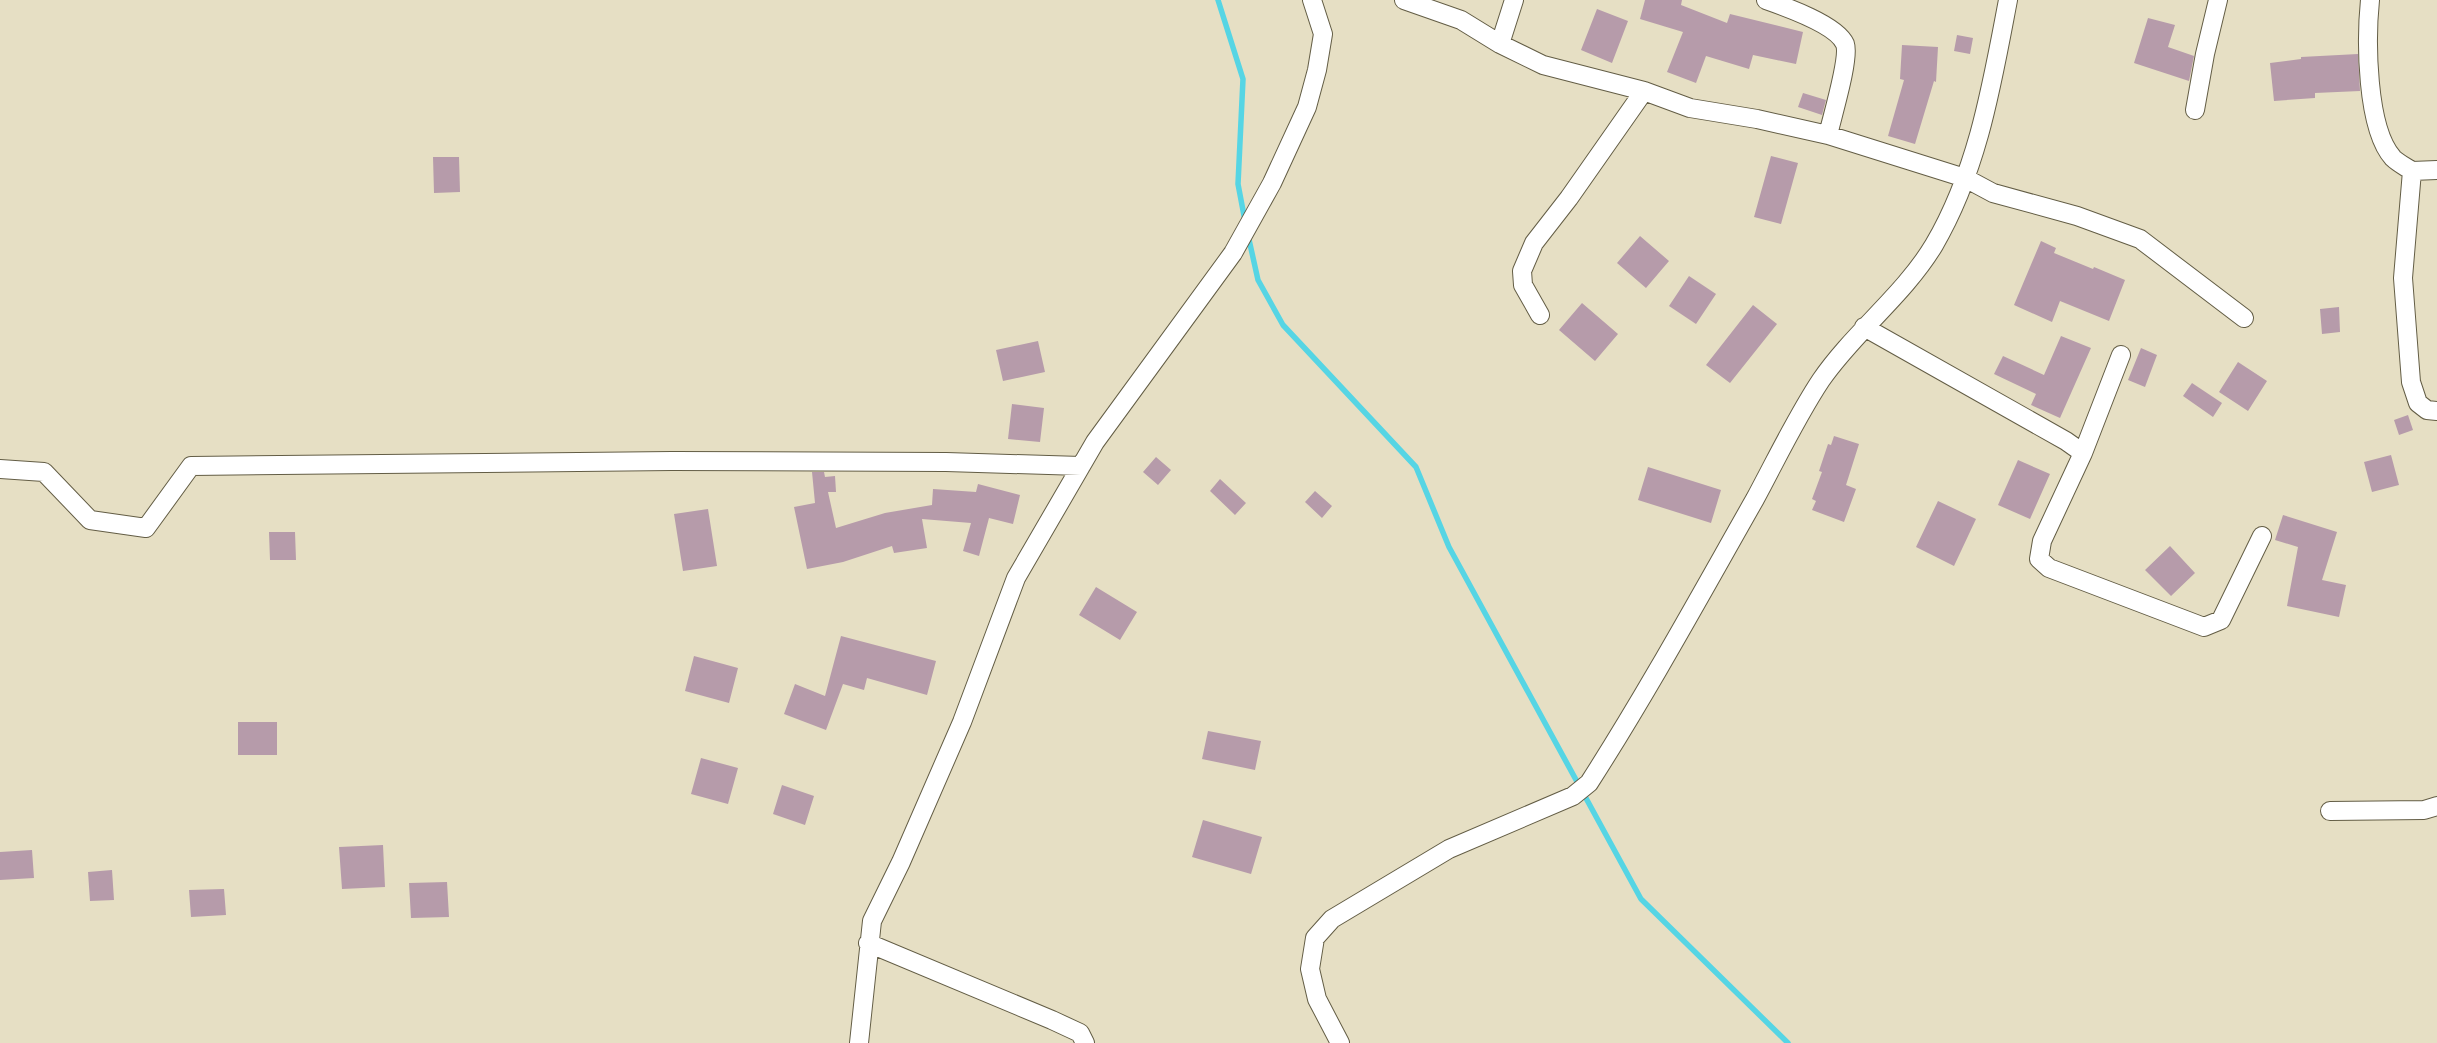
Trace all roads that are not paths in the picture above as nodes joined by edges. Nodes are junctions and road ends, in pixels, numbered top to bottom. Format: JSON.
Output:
{"nodes":[{"id":1,"x":1312,"y":0,"type":"edge"},
{"id":2,"x":1404,"y":0,"type":"edge"},
{"id":3,"x":1514,"y":0,"type":"edge"},
{"id":4,"x":1766,"y":0,"type":"edge"},
{"id":5,"x":2008,"y":0,"type":"edge"},
{"id":6,"x":2218,"y":0,"type":"edge"},
{"id":7,"x":2370,"y":0,"type":"edge"},
{"id":8,"x":1500,"y":44,"type":"junction"},
{"id":9,"x":1644,"y":91,"type":"junction"},
{"id":10,"x":2196,"y":110,"type":"dead end"},
{"id":11,"x":1828,"y":134,"type":"junction"},
{"id":12,"x":2437,"y":170,"type":"edge"},
{"id":13,"x":2412,"y":172,"type":"junction"},
{"id":14,"x":1966,"y":178,"type":"junction"},
{"id":15,"x":1540,"y":315,"type":"dead end"},
{"id":16,"x":2244,"y":318,"type":"dead end"},
{"id":17,"x":1864,"y":328,"type":"junction"},
{"id":18,"x":2121,"y":355,"type":"dead end"},
{"id":19,"x":2437,"y":411,"type":"edge"},
{"id":20,"x":2084,"y":453,"type":"junction"},
{"id":21,"x":1081,"y":466,"type":"junction"},
{"id":22,"x":0,"y":469,"type":"edge"},
{"id":23,"x":2262,"y":536,"type":"dead end"},
{"id":24,"x":2437,"y":806,"type":"edge"},
{"id":25,"x":2330,"y":811,"type":"dead end"},
{"id":26,"x":868,"y":943,"type":"junction"},
{"id":27,"x":859,"y":1043,"type":"edge"},
{"id":28,"x":1085,"y":1043,"type":"edge"},
{"id":29,"x":1340,"y":1043,"type":"edge"}],
"edges":[{"from":1,"to":21,"type":"street"},
{"from":2,"to":8,"type":"street"},
{"from":3,"to":8,"type":"street"},
{"from":4,"to":11,"type":"street"},
{"from":5,"to":14,"type":"street"},
{"from":6,"to":10,"type":"street"},
{"from":7,"to":13,"type":"street"},
{"from":8,"to":9,"type":"street"},
{"from":9,"to":11,"type":"street"},
{"from":9,"to":15,"type":"street"},
{"from":11,"to":14,"type":"street"},
{"from":12,"to":13,"type":"street"},
{"from":13,"to":19,"type":"street"},
{"from":14,"to":16,"type":"street"},
{"from":14,"to":17,"type":"street"},
{"from":17,"to":20,"type":"street"},
{"from":17,"to":29,"type":"street"},
{"from":18,"to":20,"type":"street"},
{"from":20,"to":23,"type":"street"},
{"from":21,"to":22,"type":"street"},
{"from":21,"to":26,"type":"street"},
{"from":24,"to":25,"type":"street"},
{"from":26,"to":27,"type":"street"},
{"from":26,"to":28,"type":"street"}]}
